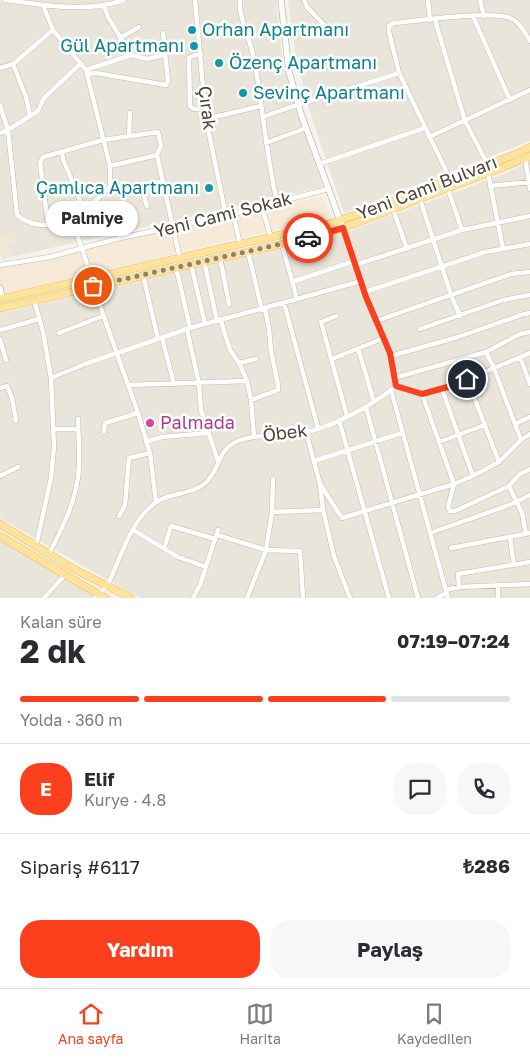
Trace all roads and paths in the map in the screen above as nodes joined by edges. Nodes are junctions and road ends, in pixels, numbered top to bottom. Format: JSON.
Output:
{"nodes":[{"id":1,"x":5,"y":0,"type":"edge"},
{"id":2,"x":89,"y":0,"type":"edge"},
{"id":3,"x":124,"y":0,"type":"edge"},
{"id":4,"x":195,"y":0,"type":"edge"},
{"id":5,"x":240,"y":0,"type":"edge"},
{"id":6,"x":281,"y":0,"type":"edge"},
{"id":7,"x":304,"y":0,"type":"edge"},
{"id":8,"x":428,"y":0,"type":"edge"},
{"id":9,"x":480,"y":0,"type":"edge"},
{"id":10,"x":53,"y":3,"type":"edge"},
{"id":11,"x":43,"y":5,"type":"junction"},
{"id":12,"x":104,"y":5,"type":"junction"},
{"id":13,"x":89,"y":6,"type":"junction"},
{"id":14,"x":473,"y":16,"type":"junction"},
{"id":15,"x":484,"y":16,"type":"junction"},
{"id":16,"x":432,"y":20,"type":"junction"},
{"id":17,"x":139,"y":27,"type":"dead end"},
{"id":18,"x":327,"y":28,"type":"dead end"},
{"id":19,"x":53,"y":30,"type":"junction"},
{"id":20,"x":163,"y":33,"type":"dead end"},
{"id":21,"x":120,"y":38,"type":"junction"},
{"id":22,"x":530,"y":41,"type":"edge"},
{"id":23,"x":165,"y":54,"type":"junction"},
{"id":24,"x":201,"y":54,"type":"junction"},
{"id":25,"x":130,"y":56,"type":"junction"},
{"id":26,"x":81,"y":63,"type":"junction"},
{"id":27,"x":13,"y":64,"type":"junction"},
{"id":28,"x":0,"y":68,"type":"edge"},
{"id":29,"x":86,"y":72,"type":"junction"},
{"id":30,"x":400,"y":73,"type":"junction"},
{"id":31,"x":530,"y":90,"type":"edge"},
{"id":32,"x":510,"y":100,"type":"junction"},
{"id":33,"x":298,"y":104,"type":"junction"},
{"id":34,"x":0,"y":105,"type":"edge"},
{"id":35,"x":261,"y":106,"type":"junction"},
{"id":36,"x":205,"y":108,"type":"junction"},
{"id":37,"x":130,"y":113,"type":"dead end"},
{"id":38,"x":30,"y":116,"type":"junction"},
{"id":39,"x":263,"y":117,"type":"junction"},
{"id":40,"x":206,"y":119,"type":"junction"},
{"id":41,"x":465,"y":121,"type":"junction"},
{"id":42,"x":306,"y":128,"type":"junction"},
{"id":43,"x":425,"y":128,"type":"junction"},
{"id":44,"x":8,"y":130,"type":"junction"},
{"id":45,"x":0,"y":133,"type":"edge"},
{"id":46,"x":129,"y":136,"type":"junction"},
{"id":47,"x":429,"y":136,"type":"junction"},
{"id":48,"x":104,"y":140,"type":"junction"},
{"id":49,"x":266,"y":143,"type":"junction"},
{"id":50,"x":530,"y":147,"type":"edge"},
{"id":51,"x":62,"y":152,"type":"junction"},
{"id":52,"x":157,"y":155,"type":"junction"},
{"id":53,"x":527,"y":157,"type":"edge"},
{"id":54,"x":320,"y":164,"type":"junction"},
{"id":55,"x":488,"y":165,"type":"junction"},
{"id":56,"x":110,"y":166,"type":"junction"},
{"id":57,"x":488,"y":173,"type":"junction"},
{"id":58,"x":450,"y":180,"type":"junction"},
{"id":59,"x":163,"y":182,"type":"junction"},
{"id":60,"x":530,"y":182,"type":"edge"},
{"id":61,"x":140,"y":184,"type":"junction"},
{"id":62,"x":490,"y":186,"type":"junction"},
{"id":63,"x":110,"y":187,"type":"junction"},
{"id":64,"x":328,"y":189,"type":"junction"},
{"id":65,"x":448,"y":189,"type":"junction"},
{"id":66,"x":530,"y":189,"type":"edge"},
{"id":67,"x":420,"y":199,"type":"junction"},
{"id":68,"x":277,"y":202,"type":"junction"},
{"id":69,"x":147,"y":206,"type":"dead end"},
{"id":70,"x":262,"y":207,"type":"junction"},
{"id":71,"x":393,"y":209,"type":"junction"},
{"id":72,"x":86,"y":210,"type":"junction"},
{"id":73,"x":233,"y":214,"type":"junction"},
{"id":74,"x":226,"y":216,"type":"junction"},
{"id":75,"x":530,"y":216,"type":"edge"},
{"id":76,"x":340,"y":221,"type":"junction"},
{"id":77,"x":73,"y":222,"type":"junction"},
{"id":78,"x":496,"y":222,"type":"junction"},
{"id":79,"x":48,"y":224,"type":"junction"},
{"id":80,"x":173,"y":228,"type":"junction"},
{"id":81,"x":343,"y":228,"type":"junction"},
{"id":82,"x":462,"y":230,"type":"junction"},
{"id":83,"x":271,"y":238,"type":"junction"},
{"id":84,"x":434,"y":240,"type":"junction"},
{"id":85,"x":282,"y":244,"type":"junction"},
{"id":86,"x":530,"y":244,"type":"edge"},
{"id":87,"x":240,"y":245,"type":"junction"},
{"id":88,"x":82,"y":248,"type":"junction"},
{"id":89,"x":407,"y":248,"type":"junction"},
{"id":90,"x":503,"y":249,"type":"junction"},
{"id":91,"x":248,"y":252,"type":"junction"},
{"id":92,"x":220,"y":258,"type":"junction"},
{"id":93,"x":180,"y":259,"type":"junction"},
{"id":94,"x":204,"y":261,"type":"junction"},
{"id":95,"x":355,"y":263,"type":"junction"},
{"id":96,"x":191,"y":264,"type":"junction"},
{"id":97,"x":0,"y":265,"type":"edge"},
{"id":98,"x":442,"y":266,"type":"junction"},
{"id":99,"x":176,"y":267,"type":"junction"},
{"id":100,"x":530,"y":272,"type":"edge"},
{"id":101,"x":143,"y":275,"type":"junction"},
{"id":102,"x":361,"y":281,"type":"junction"},
{"id":103,"x":93,"y":282,"type":"junction"},
{"id":104,"x":292,"y":282,"type":"junction"},
{"id":105,"x":0,"y":288,"type":"edge"},
{"id":106,"x":365,"y":292,"type":"junction"},
{"id":107,"x":451,"y":295,"type":"junction"},
{"id":108,"x":530,"y":295,"type":"edge"},
{"id":109,"x":1,"y":299,"type":"edge"},
{"id":110,"x":296,"y":299,"type":"junction"},
{"id":111,"x":34,"y":300,"type":"junction"},
{"id":112,"x":284,"y":303,"type":"junction"},
{"id":113,"x":229,"y":304,"type":"dead end"},
{"id":114,"x":0,"y":308,"type":"edge"},
{"id":115,"x":263,"y":309,"type":"junction"},
{"id":116,"x":530,"y":313,"type":"edge"},
{"id":117,"x":103,"y":316,"type":"junction"},
{"id":118,"x":336,"y":316,"type":"dead end"},
{"id":119,"x":460,"y":316,"type":"junction"},
{"id":120,"x":39,"y":319,"type":"junction"},
{"id":121,"x":376,"y":320,"type":"junction"},
{"id":122,"x":219,"y":321,"type":"junction"},
{"id":123,"x":205,"y":324,"type":"junction"},
{"id":124,"x":189,"y":328,"type":"junction"},
{"id":125,"x":420,"y":329,"type":"dead end"},
{"id":126,"x":0,"y":330,"type":"edge"},
{"id":127,"x":530,"y":332,"type":"edge"},
{"id":128,"x":59,"y":333,"type":"dead end"},
{"id":129,"x":160,"y":338,"type":"junction"},
{"id":130,"x":384,"y":338,"type":"junction"},
{"id":131,"x":0,"y":339,"type":"edge"},
{"id":132,"x":358,"y":348,"type":"junction"},
{"id":133,"x":486,"y":352,"type":"junction"},
{"id":134,"x":118,"y":353,"type":"junction"},
{"id":135,"x":530,"y":353,"type":"edge"},
{"id":136,"x":391,"y":356,"type":"junction"},
{"id":137,"x":520,"y":357,"type":"junction"},
{"id":138,"x":256,"y":359,"type":"dead end"},
{"id":139,"x":332,"y":359,"type":"junction"},
{"id":140,"x":6,"y":360,"type":"dead end"},
{"id":141,"x":238,"y":363,"type":"junction"},
{"id":142,"x":494,"y":368,"type":"junction"},
{"id":143,"x":51,"y":378,"type":"junction"},
{"id":144,"x":394,"y":378,"type":"junction"},
{"id":145,"x":467,"y":379,"type":"junction"},
{"id":146,"x":246,"y":381,"type":"junction"},
{"id":147,"x":174,"y":384,"type":"junction"},
{"id":148,"x":199,"y":384,"type":"junction"},
{"id":149,"x":530,"y":384,"type":"edge"},
{"id":150,"x":128,"y":385,"type":"junction"},
{"id":151,"x":396,"y":386,"type":"junction"},
{"id":152,"x":0,"y":388,"type":"edge"},
{"id":153,"x":442,"y":389,"type":"junction"},
{"id":154,"x":391,"y":390,"type":"junction"},
{"id":155,"x":422,"y":394,"type":"junction"},
{"id":156,"x":251,"y":400,"type":"junction"},
{"id":157,"x":374,"y":402,"type":"junction"},
{"id":158,"x":366,"y":407,"type":"junction"},
{"id":159,"x":138,"y":413,"type":"junction"},
{"id":160,"x":347,"y":416,"type":"junction"},
{"id":161,"x":530,"y":417,"type":"edge"},
{"id":162,"x":78,"y":419,"type":"dead end"},
{"id":163,"x":339,"y":420,"type":"junction"},
{"id":164,"x":16,"y":422,"type":"dead end"},
{"id":165,"x":515,"y":424,"type":"junction"},
{"id":166,"x":485,"y":425,"type":"junction"},
{"id":167,"x":318,"y":428,"type":"junction"},
{"id":168,"x":53,"y":429,"type":"junction"},
{"id":169,"x":78,"y":429,"type":"junction"},
{"id":170,"x":104,"y":432,"type":"dead end"},
{"id":171,"x":306,"y":432,"type":"junction"},
{"id":172,"x":208,"y":433,"type":"junction"},
{"id":173,"x":402,"y":433,"type":"junction"},
{"id":174,"x":530,"y":434,"type":"edge"},
{"id":175,"x":254,"y":436,"type":"junction"},
{"id":176,"x":459,"y":436,"type":"junction"},
{"id":177,"x":521,"y":440,"type":"junction"},
{"id":178,"x":146,"y":442,"type":"junction"},
{"id":179,"x":375,"y":442,"type":"junction"},
{"id":180,"x":440,"y":442,"type":"junction"},
{"id":181,"x":348,"y":450,"type":"junction"},
{"id":182,"x":150,"y":453,"type":"junction"},
{"id":183,"x":218,"y":461,"type":"junction"},
{"id":184,"x":314,"y":461,"type":"junction"},
{"id":185,"x":499,"y":462,"type":"junction"},
{"id":186,"x":18,"y":467,"type":"dead end"},
{"id":187,"x":530,"y":469,"type":"edge"},
{"id":188,"x":0,"y":476,"type":"edge"},
{"id":189,"x":473,"y":476,"type":"junction"},
{"id":190,"x":273,"y":479,"type":"dead end"},
{"id":191,"x":320,"y":484,"type":"junction"},
{"id":192,"x":454,"y":484,"type":"junction"},
{"id":193,"x":509,"y":486,"type":"junction"},
{"id":194,"x":419,"y":494,"type":"junction"},
{"id":195,"x":530,"y":495,"type":"edge"},
{"id":196,"x":517,"y":501,"type":"junction"},
{"id":197,"x":156,"y":502,"type":"junction"},
{"id":198,"x":392,"y":502,"type":"junction"},
{"id":199,"x":323,"y":510,"type":"junction"},
{"id":200,"x":365,"y":511,"type":"junction"},
{"id":201,"x":272,"y":512,"type":"junction"},
{"id":202,"x":119,"y":516,"type":"dead end"},
{"id":203,"x":0,"y":524,"type":"edge"},
{"id":204,"x":133,"y":530,"type":"junction"},
{"id":205,"x":430,"y":533,"type":"junction"},
{"id":206,"x":528,"y":534,"type":"edge"},
{"id":207,"x":217,"y":535,"type":"junction"},
{"id":208,"x":0,"y":536,"type":"edge"},
{"id":209,"x":510,"y":537,"type":"junction"},
{"id":210,"x":36,"y":546,"type":"junction"},
{"id":211,"x":451,"y":548,"type":"dead end"},
{"id":212,"x":164,"y":549,"type":"junction"},
{"id":213,"x":266,"y":550,"type":"junction"},
{"id":214,"x":49,"y":554,"type":"junction"},
{"id":215,"x":530,"y":562,"type":"edge"},
{"id":216,"x":514,"y":565,"type":"junction"},
{"id":217,"x":206,"y":567,"type":"junction"},
{"id":218,"x":65,"y":575,"type":"junction"},
{"id":219,"x":530,"y":584,"type":"edge"},
{"id":220,"x":498,"y":585,"type":"junction"},
{"id":221,"x":107,"y":586,"type":"junction"},
{"id":222,"x":460,"y":587,"type":"junction"},
{"id":223,"x":447,"y":594,"type":"edge"},
{"id":224,"x":97,"y":596,"type":"edge"},
{"id":225,"x":44,"y":598,"type":"edge"},
{"id":226,"x":106,"y":598,"type":"edge"},
{"id":227,"x":130,"y":598,"type":"edge"},
{"id":228,"x":193,"y":598,"type":"edge"},
{"id":229,"x":247,"y":598,"type":"edge"},
{"id":230,"x":303,"y":598,"type":"edge"},
{"id":231,"x":350,"y":598,"type":"edge"},
{"id":232,"x":389,"y":598,"type":"edge"},
{"id":233,"x":418,"y":598,"type":"edge"},
{"id":234,"x":437,"y":598,"type":"edge"},
{"id":235,"x":498,"y":598,"type":"edge"}],
"edges":[{"from":1,"to":11,"type":"street"},
{"from":2,"to":13,"type":"street"},
{"from":3,"to":12,"type":"street"},
{"from":4,"to":24,"type":"street","name":"Çırak"},
{"from":5,"to":35,"type":"street"},
{"from":6,"to":33,"type":"street"},
{"from":7,"to":18,"type":"street"},
{"from":8,"to":16,"type":"street"},
{"from":9,"to":15,"type":"street"},
{"from":10,"to":11,"type":"street"},
{"from":10,"to":13,"type":"street"},
{"from":11,"to":19,"type":"street"},
{"from":12,"to":13,"type":"street"},
{"from":12,"to":21,"type":"street"},
{"from":14,"to":15,"type":"street"},
{"from":14,"to":16,"type":"street"},
{"from":14,"to":32,"type":"street"},
{"from":15,"to":22,"type":"street"},
{"from":16,"to":30,"type":"street"},
{"from":16,"to":41,"type":"street"},
{"from":17,"to":21,"type":"street"},
{"from":19,"to":26,"type":"street"},
{"from":19,"to":27,"type":"street"},
{"from":20,"to":23,"type":"street"},
{"from":21,"to":25,"type":"street"},
{"from":23,"to":25,"type":"street"},
{"from":23,"to":29,"type":"street"},
{"from":24,"to":36,"type":"street","name":"Çırak"},
{"from":24,"to":36,"type":"street"},
{"from":25,"to":29,"type":"street"},
{"from":26,"to":29,"type":"street"},
{"from":26,"to":38,"type":"street"},
{"from":27,"to":28,"type":"street"},
{"from":27,"to":38,"type":"street"},
{"from":29,"to":48,"type":"street"},
{"from":30,"to":33,"type":"street"},
{"from":30,"to":43,"type":"street"},
{"from":31,"to":32,"type":"street"},
{"from":32,"to":41,"type":"street"},
{"from":33,"to":39,"type":"street"},
{"from":33,"to":42,"type":"street"},
{"from":34,"to":44,"type":"street"},
{"from":35,"to":39,"type":"street"},
{"from":35,"to":40,"type":"street"},
{"from":36,"to":40,"type":"street","name":"Çırak"},
{"from":37,"to":46,"type":"street"},
{"from":38,"to":44,"type":"street"},
{"from":39,"to":49,"type":"street"},
{"from":40,"to":74,"type":"street","name":"Çırak"},
{"from":41,"to":47,"type":"street"},
{"from":41,"to":55,"type":"street"},
{"from":42,"to":49,"type":"street"},
{"from":42,"to":54,"type":"street"},
{"from":43,"to":47,"type":"street"},
{"from":43,"to":54,"type":"street"},
{"from":44,"to":45,"type":"street"},
{"from":44,"to":79,"type":"street"},
{"from":46,"to":48,"type":"street"},
{"from":46,"to":52,"type":"street"},
{"from":47,"to":58,"type":"street"},
{"from":48,"to":51,"type":"street"},
{"from":48,"to":56,"type":"street"},
{"from":49,"to":68,"type":"street"},
{"from":50,"to":55,"type":"main road","name":"Yeni Cami Bulvarı"},
{"from":51,"to":72,"type":"street"},
{"from":51,"to":79,"type":"street"},
{"from":52,"to":56,"type":"street"},
{"from":52,"to":59,"type":"street"},
{"from":53,"to":57,"type":"main road","name":"Yeni Cami Bulvarı"},
{"from":53,"to":60,"type":"street"},
{"from":54,"to":64,"type":"street"},
{"from":55,"to":58,"type":"main road","name":"Yeni Cami Bulvarı"},
{"from":56,"to":63,"type":"street"},
{"from":57,"to":62,"type":"street"},
{"from":57,"to":65,"type":"main road","name":"Yeni Cami Bulvarı"},
{"from":58,"to":76,"type":"main road","name":"Yeni Cami Bulvarı"},
{"from":59,"to":61,"type":"street"},
{"from":59,"to":80,"type":"street"},
{"from":60,"to":62,"type":"street"},
{"from":60,"to":66,"type":"street"},
{"from":61,"to":63,"type":"street"},
{"from":61,"to":69,"type":"street"},
{"from":62,"to":78,"type":"street"},
{"from":63,"to":72,"type":"street"},
{"from":64,"to":68,"type":"street","name":"Yeni Cami Sokak"},
{"from":64,"to":76,"type":"street"},
{"from":65,"to":67,"type":"main road","name":"Yeni Cami Bulvarı"},
{"from":65,"to":82,"type":"street"},
{"from":67,"to":71,"type":"main road","name":"Yeni Cami Bulvarı"},
{"from":67,"to":84,"type":"street"},
{"from":68,"to":70,"type":"street","name":"Yeni Cami Sokak"},
{"from":70,"to":73,"type":"street","name":"Yeni Cami Sokak"},
{"from":70,"to":83,"type":"street"},
{"from":71,"to":81,"type":"main road","name":"Yeni Cami Bulvarı"},
{"from":71,"to":89,"type":"street"},
{"from":72,"to":77,"type":"street"},
{"from":73,"to":74,"type":"street","name":"Yeni Cami Sokak"},
{"from":73,"to":87,"type":"street"},
{"from":74,"to":80,"type":"street","name":"Yeni Cami Sokak"},
{"from":75,"to":78,"type":"street"},
{"from":76,"to":81,"type":"street"},
{"from":76,"to":83,"type":"main road","name":"Yeni Cami Bulvarı"},
{"from":77,"to":79,"type":"street"},
{"from":77,"to":88,"type":"street"},
{"from":78,"to":82,"type":"street"},
{"from":78,"to":90,"type":"street"},
{"from":80,"to":88,"type":"street","name":"Yeni Cami Sokak"},
{"from":80,"to":93,"type":"street"},
{"from":81,"to":85,"type":"main road","name":"Yeni Cami Bulvarı"},
{"from":81,"to":95,"type":"street"},
{"from":82,"to":84,"type":"street"},
{"from":83,"to":87,"type":"main road","name":"Yeni Cami Bulvarı"},
{"from":84,"to":89,"type":"street"},
{"from":84,"to":98,"type":"street"},
{"from":85,"to":91,"type":"main road","name":"Yeni Cami Bulvarı"},
{"from":85,"to":104,"type":"street"},
{"from":86,"to":90,"type":"street"},
{"from":87,"to":93,"type":"main road","name":"Yeni Cami Bulvarı"},
{"from":88,"to":97,"type":"street","name":"Yeni Cami Sokak"},
{"from":88,"to":103,"type":"street"},
{"from":89,"to":95,"type":"street"},
{"from":90,"to":98,"type":"street"},
{"from":91,"to":92,"type":"main road","name":"Yeni Cami Bulvarı"},
{"from":91,"to":115,"type":"street"},
{"from":92,"to":94,"type":"main road","name":"Yeni Cami Bulvarı"},
{"from":92,"to":113,"type":"street"},
{"from":93,"to":103,"type":"main road","name":"Yeni Cami Bulvarı"},
{"from":94,"to":96,"type":"main road","name":"Yeni Cami Bulvarı"},
{"from":94,"to":122,"type":"street"},
{"from":95,"to":102,"type":"street"},
{"from":95,"to":104,"type":"street"},
{"from":96,"to":99,"type":"main road","name":"Yeni Cami Bulvarı"},
{"from":96,"to":123,"type":"street"},
{"from":98,"to":106,"type":"street"},
{"from":98,"to":107,"type":"street"},
{"from":99,"to":101,"type":"main road","name":"Yeni Cami Bulvarı"},
{"from":99,"to":124,"type":"street"},
{"from":100,"to":107,"type":"street"},
{"from":101,"to":103,"type":"main road","name":"Yeni Cami Bulvarı"},
{"from":101,"to":129,"type":"street"},
{"from":102,"to":106,"type":"street"},
{"from":102,"to":110,"type":"street"},
{"from":103,"to":109,"type":"main road","name":"Yeni Cami Bulvarı"},
{"from":103,"to":111,"type":"main road","name":"Yeni Cami Bulvarı"},
{"from":103,"to":117,"type":"street"},
{"from":104,"to":110,"type":"street"},
{"from":105,"to":109,"type":"street"},
{"from":106,"to":121,"type":"street"},
{"from":107,"to":119,"type":"street"},
{"from":107,"to":121,"type":"street"},
{"from":108,"to":119,"type":"street"},
{"from":110,"to":112,"type":"street"},
{"from":111,"to":114,"type":"main road","name":"Yeni Cami Bulvarı"},
{"from":111,"to":120,"type":"street"},
{"from":112,"to":115,"type":"street"},
{"from":112,"to":167,"type":"street"},
{"from":115,"to":122,"type":"street"},
{"from":115,"to":156,"type":"street"},
{"from":116,"to":136,"type":"street"},
{"from":117,"to":128,"type":"street"},
{"from":117,"to":134,"type":"street"},
{"from":118,"to":139,"type":"street"},
{"from":119,"to":125,"type":"street"},
{"from":120,"to":126,"type":"street"},
{"from":120,"to":143,"type":"street"},
{"from":121,"to":130,"type":"street"},
{"from":122,"to":123,"type":"street"},
{"from":122,"to":141,"type":"street"},
{"from":123,"to":124,"type":"street"},
{"from":124,"to":129,"type":"street"},
{"from":124,"to":148,"type":"street"},
{"from":127,"to":133,"type":"street"},
{"from":129,"to":134,"type":"street"},
{"from":129,"to":147,"type":"street"},
{"from":130,"to":132,"type":"street"},
{"from":130,"to":136,"type":"street"},
{"from":131,"to":140,"type":"street"},
{"from":132,"to":139,"type":"street"},
{"from":132,"to":157,"type":"street"},
{"from":133,"to":142,"type":"street"},
{"from":133,"to":144,"type":"street"},
{"from":134,"to":143,"type":"street"},
{"from":134,"to":150,"type":"street"},
{"from":135,"to":137,"type":"street"},
{"from":136,"to":144,"type":"street"},
{"from":137,"to":142,"type":"street"},
{"from":137,"to":149,"type":"street"},
{"from":138,"to":141,"type":"street"},
{"from":139,"to":160,"type":"street"},
{"from":141,"to":146,"type":"street"},
{"from":142,"to":145,"type":"street"},
{"from":142,"to":165,"type":"street"},
{"from":143,"to":168,"type":"street"},
{"from":144,"to":151,"type":"street"},
{"from":145,"to":153,"type":"street"},
{"from":145,"to":166,"type":"street"},
{"from":146,"to":148,"type":"street"},
{"from":146,"to":156,"type":"street"},
{"from":147,"to":148,"type":"street"},
{"from":147,"to":150,"type":"street"},
{"from":148,"to":172,"type":"street"},
{"from":150,"to":159,"type":"street"},
{"from":151,"to":154,"type":"street","name":"Öbek"},
{"from":151,"to":155,"type":"street"},
{"from":152,"to":164,"type":"street"},
{"from":153,"to":155,"type":"street"},
{"from":153,"to":176,"type":"street"},
{"from":154,"to":157,"type":"street","name":"Öbek"},
{"from":154,"to":173,"type":"street"},
{"from":155,"to":180,"type":"street"},
{"from":156,"to":175,"type":"street"},
{"from":157,"to":158,"type":"street","name":"Öbek"},
{"from":158,"to":160,"type":"street","name":"Öbek"},
{"from":158,"to":179,"type":"street"},
{"from":159,"to":170,"type":"street"},
{"from":159,"to":178,"type":"street"},
{"from":160,"to":163,"type":"street","name":"Öbek"},
{"from":161,"to":165,"type":"street"},
{"from":162,"to":169,"type":"street"},
{"from":163,"to":167,"type":"street","name":"Öbek"},
{"from":163,"to":181,"type":"street"},
{"from":165,"to":177,"type":"street"},
{"from":166,"to":176,"type":"street"},
{"from":166,"to":185,"type":"street"},
{"from":167,"to":171,"type":"street","name":"Öbek"},
{"from":168,"to":169,"type":"street"},
{"from":168,"to":210,"type":"street"},
{"from":169,"to":214,"type":"street"},
{"from":171,"to":175,"type":"street","name":"Öbek"},
{"from":171,"to":184,"type":"street"},
{"from":172,"to":178,"type":"street"},
{"from":172,"to":183,"type":"street"},
{"from":173,"to":179,"type":"street"},
{"from":173,"to":194,"type":"street"},
{"from":174,"to":177,"type":"street"},
{"from":175,"to":183,"type":"street","name":"Öbek"},
{"from":176,"to":180,"type":"street"},
{"from":176,"to":189,"type":"street"},
{"from":177,"to":185,"type":"street"},
{"from":178,"to":182,"type":"street"},
{"from":179,"to":181,"type":"street"},
{"from":179,"to":198,"type":"street"},
{"from":180,"to":192,"type":"street"},
{"from":181,"to":184,"type":"street"},
{"from":181,"to":200,"type":"street"},
{"from":182,"to":197,"type":"street"},
{"from":182,"to":202,"type":"street"},
{"from":183,"to":197,"type":"street","name":"Öbek"},
{"from":184,"to":191,"type":"street"},
{"from":185,"to":189,"type":"street"},
{"from":186,"to":188,"type":"street"},
{"from":187,"to":193,"type":"street"},
{"from":189,"to":192,"type":"street"},
{"from":190,"to":201,"type":"street"},
{"from":191,"to":199,"type":"street"},
{"from":191,"to":200,"type":"street"},
{"from":192,"to":193,"type":"street"},
{"from":192,"to":194,"type":"street"},
{"from":193,"to":196,"type":"street"},
{"from":194,"to":198,"type":"street"},
{"from":194,"to":205,"type":"street"},
{"from":195,"to":196,"type":"street"},
{"from":196,"to":205,"type":"street"},
{"from":196,"to":206,"type":"street"},
{"from":197,"to":204,"type":"street","name":"Öbek"},
{"from":198,"to":200,"type":"street"},
{"from":198,"to":233,"type":"street"},
{"from":199,"to":201,"type":"street"},
{"from":199,"to":231,"type":"street"},
{"from":200,"to":232,"type":"street"},
{"from":201,"to":213,"type":"street"},
{"from":203,"to":210,"type":"main road"},
{"from":204,"to":212,"type":"street"},
{"from":204,"to":221,"type":"street","name":"Öbek"},
{"from":205,"to":223,"type":"street"},
{"from":206,"to":209,"type":"street"},
{"from":207,"to":212,"type":"street"},
{"from":207,"to":213,"type":"street"},
{"from":207,"to":217,"type":"street"},
{"from":208,"to":218,"type":"main road"},
{"from":209,"to":211,"type":"street"},
{"from":209,"to":216,"type":"street"},
{"from":210,"to":214,"type":"main road"},
{"from":212,"to":217,"type":"street"},
{"from":213,"to":229,"type":"street"},
{"from":213,"to":230,"type":"street"},
{"from":214,"to":221,"type":"main road"},
{"from":215,"to":216,"type":"street"},
{"from":216,"to":222,"type":"street"},
{"from":217,"to":228,"type":"street"},
{"from":218,"to":224,"type":"main road"},
{"from":218,"to":225,"type":"street"},
{"from":219,"to":220,"type":"street"},
{"from":220,"to":222,"type":"street"},
{"from":220,"to":235,"type":"street"},
{"from":221,"to":224,"type":"street","name":"Öbek"},
{"from":221,"to":227,"type":"main road"},
{"from":222,"to":223,"type":"street"},
{"from":223,"to":234,"type":"street"},
{"from":224,"to":226,"type":"main road"}]}
